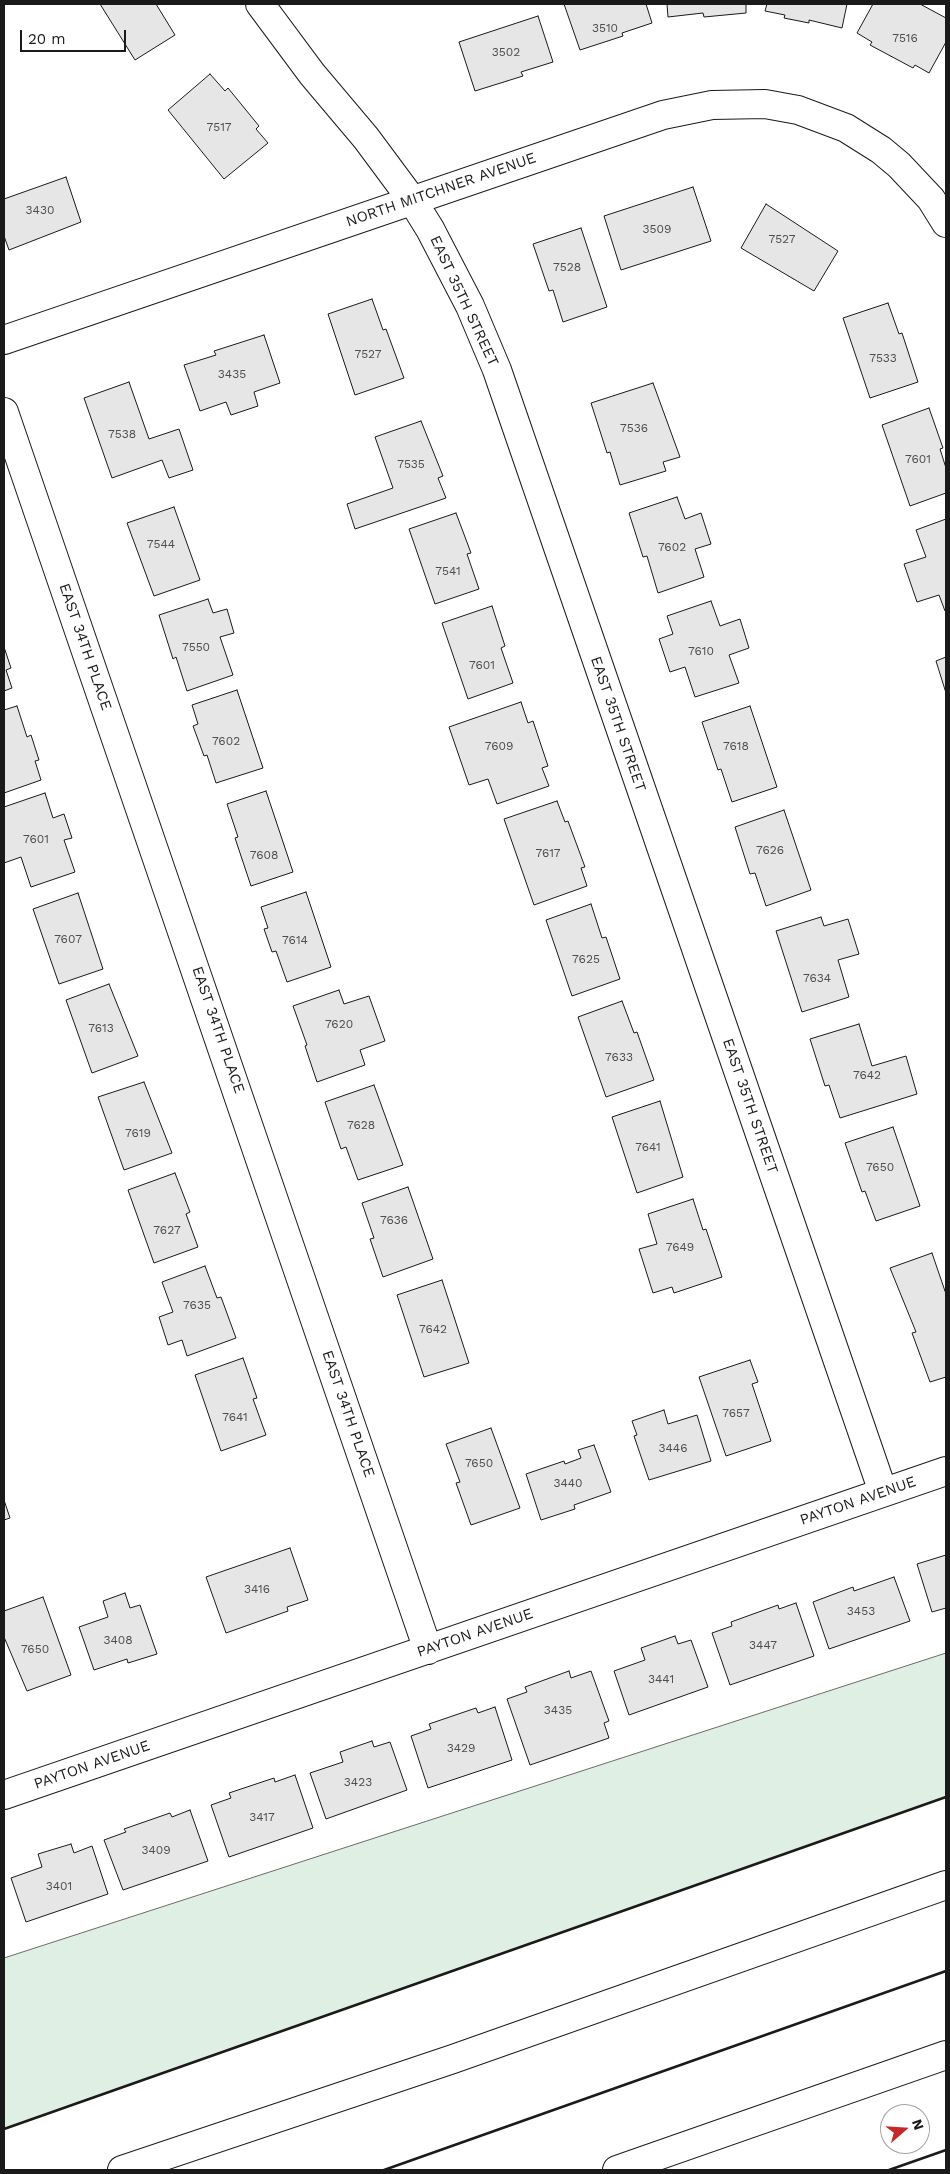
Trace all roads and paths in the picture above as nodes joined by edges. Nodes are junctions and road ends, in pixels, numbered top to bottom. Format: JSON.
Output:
{"nodes":[{"id":1,"x":260,"y":4,"type":"edge"},
{"id":2,"x":412,"y":200,"type":"junction"},
{"id":3,"x":946,"y":223,"type":"edge"},
{"id":4,"x":4,"y":340,"type":"edge"},
{"id":5,"x":4,"y":412,"type":"edge"},
{"id":6,"x":946,"y":1471,"type":"edge"},
{"id":7,"x":883,"y":1492,"type":"junction"},
{"id":8,"x":428,"y":1650,"type":"junction"},
{"id":9,"x":4,"y":1795,"type":"edge"},
{"id":10,"x":946,"y":1885,"type":"edge"},
{"id":11,"x":946,"y":2054,"type":"edge"},
{"id":12,"x":122,"y":2170,"type":"edge"},
{"id":13,"x":617,"y":2170,"type":"edge"}],
"edges":[{"from":1,"to":2,"type":"main road","name":"EAST 35TH STREET"},
{"from":2,"to":3,"type":"main road","name":"NORTH MITCHNER AVENUE"},
{"from":2,"to":4,"type":"main road","name":"NORTH MITCHNER AVENUE"},
{"from":2,"to":7,"type":"main road","name":"EAST 35TH STREET"},
{"from":5,"to":8,"type":"main road","name":"EAST 34TH PLACE"},
{"from":6,"to":7,"type":"main road","name":"PAYTON AVENUE"},
{"from":7,"to":8,"type":"main road","name":"PAYTON AVENUE"},
{"from":8,"to":9,"type":"main road","name":"PAYTON AVENUE"},
{"from":10,"to":12,"type":"main road"},
{"from":11,"to":13,"type":"main road"}]}
